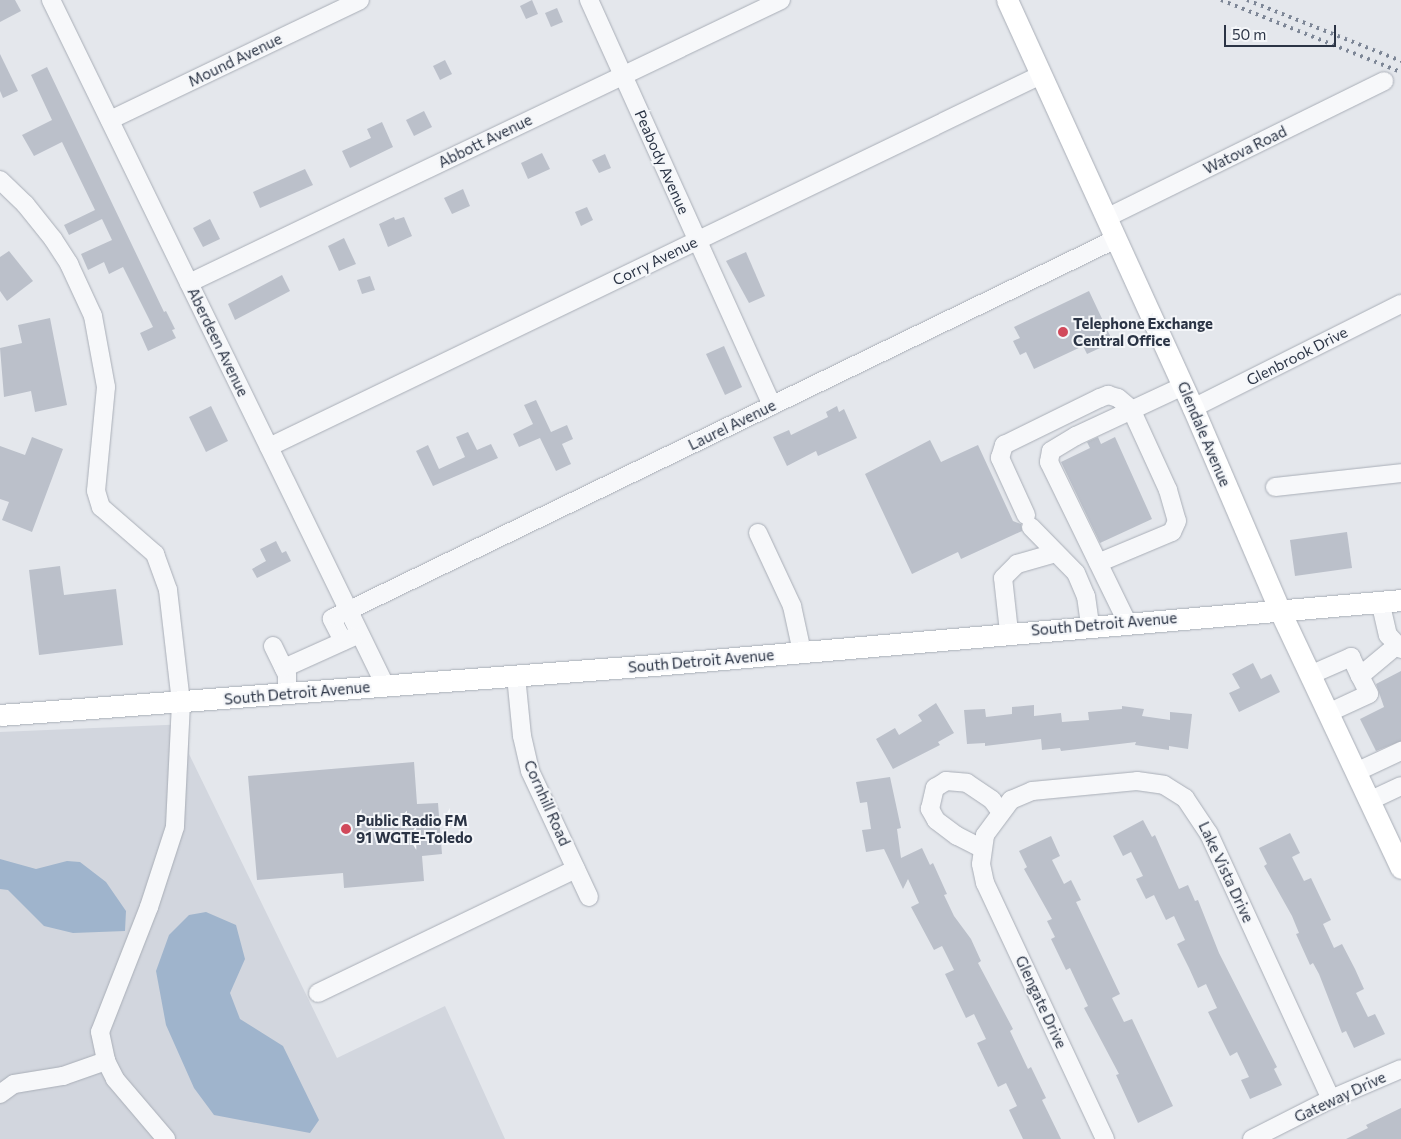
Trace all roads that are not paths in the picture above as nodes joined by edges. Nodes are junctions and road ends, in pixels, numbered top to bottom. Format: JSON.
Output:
{"nodes":[{"id":1,"x":51,"y":0,"type":"edge"},
{"id":2,"x":360,"y":0,"type":"edge"},
{"id":3,"x":589,"y":0,"type":"edge"},
{"id":4,"x":781,"y":0,"type":"edge"},
{"id":5,"x":1007,"y":0,"type":"edge"},
{"id":6,"x":623,"y":75,"type":"junction"},
{"id":7,"x":1041,"y":75,"type":"junction"},
{"id":8,"x":1384,"y":81,"type":"dead end"},
{"id":9,"x":110,"y":120,"type":"junction"},
{"id":10,"x":0,"y":180,"type":"edge"},
{"id":11,"x":1106,"y":218,"type":"junction"},
{"id":12,"x":1116,"y":240,"type":"junction"},
{"id":13,"x":698,"y":241,"type":"junction"},
{"id":14,"x":190,"y":283,"type":"junction"},
{"id":15,"x":1401,"y":304,"type":"edge"},
{"id":16,"x":1183,"y":386,"type":"junction"},
{"id":17,"x":772,"y":406,"type":"junction"},
{"id":18,"x":1193,"y":408,"type":"junction"},
{"id":19,"x":1131,"y":409,"type":"junction"},
{"id":20,"x":269,"y":447,"type":"junction"},
{"id":21,"x":1401,"y":473,"type":"edge"},
{"id":22,"x":1275,"y":487,"type":"dead end"},
{"id":23,"x":758,"y":533,"type":"dead end"},
{"id":24,"x":1055,"y":553,"type":"junction"},
{"id":25,"x":1098,"y":563,"type":"junction"},
{"id":26,"x":1401,"y":600,"type":"edge"},
{"id":27,"x":1380,"y":601,"type":"junction"},
{"id":28,"x":1279,"y":609,"type":"junction"},
{"id":29,"x":349,"y":610,"type":"junction"},
{"id":30,"x":1127,"y":622,"type":"junction"},
{"id":31,"x":1090,"y":625,"type":"junction"},
{"id":32,"x":1008,"y":632,"type":"junction"},
{"id":33,"x":360,"y":633,"type":"junction"},
{"id":34,"x":343,"y":641,"type":"junction"},
{"id":35,"x":274,"y":646,"type":"dead end"},
{"id":36,"x":1399,"y":648,"type":"edge"},
{"id":37,"x":802,"y":652,"type":"junction"},
{"id":38,"x":284,"y":668,"type":"junction"},
{"id":39,"x":1310,"y":675,"type":"junction"},
{"id":40,"x":516,"y":676,"type":"junction"},
{"id":41,"x":1360,"y":676,"type":"junction"},
{"id":42,"x":385,"y":685,"type":"junction"},
{"id":43,"x":287,"y":694,"type":"junction"},
{"id":44,"x":181,"y":703,"type":"junction"},
{"id":45,"x":1328,"y":713,"type":"junction"},
{"id":46,"x":0,"y":715,"type":"edge"},
{"id":47,"x":1401,"y":751,"type":"edge"},
{"id":48,"x":1356,"y":772,"type":"junction"},
{"id":49,"x":1401,"y":786,"type":"edge"},
{"id":50,"x":1369,"y":801,"type":"junction"},
{"id":51,"x":1000,"y":810,"type":"junction"},
{"id":52,"x":981,"y":856,"type":"junction"},
{"id":53,"x":1401,"y":868,"type":"edge"},
{"id":54,"x":576,"y":869,"type":"junction"},
{"id":55,"x":589,"y":897,"type":"dead end"},
{"id":56,"x":318,"y":993,"type":"dead end"},
{"id":57,"x":106,"y":1061,"type":"junction"},
{"id":58,"x":1401,"y":1069,"type":"edge"},
{"id":59,"x":0,"y":1094,"type":"edge"},
{"id":60,"x":1331,"y":1099,"type":"junction"},
{"id":61,"x":166,"y":1139,"type":"edge"},
{"id":62,"x":1105,"y":1139,"type":"edge"},
{"id":63,"x":1252,"y":1139,"type":"edge"}],
"edges":[{"from":1,"to":9,"type":"street","name":"Aberdeen Avenue"},
{"from":2,"to":9,"type":"street","name":"Mound Avenue"},
{"from":3,"to":6,"type":"street","name":"Peabody Avenue"},
{"from":4,"to":6,"type":"street","name":"Abbott Avenue"},
{"from":5,"to":7,"type":"main road","name":"Glendale Avenue"},
{"from":6,"to":13,"type":"street","name":"Peabody Avenue"},
{"from":6,"to":14,"type":"street","name":"Abbott Avenue"},
{"from":7,"to":11,"type":"main road","name":"Glendale Avenue"},
{"from":7,"to":13,"type":"street","name":"Corry Avenue"},
{"from":8,"to":11,"type":"street","name":"Watova Road"},
{"from":9,"to":14,"type":"street","name":"Aberdeen Avenue"},
{"from":10,"to":44,"type":"street"},
{"from":11,"to":12,"type":"main road","name":"Glendale Avenue"},
{"from":12,"to":16,"type":"main road","name":"Glendale Avenue"},
{"from":12,"to":17,"type":"street","name":"Laurel Avenue"},
{"from":13,"to":17,"type":"street","name":"Peabody Avenue"},
{"from":13,"to":20,"type":"street","name":"Corry Avenue"},
{"from":14,"to":20,"type":"street","name":"Aberdeen Avenue"},
{"from":15,"to":18,"type":"street","name":"Glenbrook Drive"},
{"from":16,"to":18,"type":"main road","name":"Glendale Avenue"},
{"from":16,"to":19,"type":"street"},
{"from":17,"to":29,"type":"street","name":"Laurel Avenue"},
{"from":18,"to":28,"type":"main road","name":"Glendale Avenue"},
{"from":19,"to":24,"type":"street"},
{"from":19,"to":25,"type":"street"},
{"from":19,"to":25,"type":"street"},
{"from":20,"to":29,"type":"street","name":"Aberdeen Avenue"},
{"from":21,"to":22,"type":"street"},
{"from":23,"to":37,"type":"street"},
{"from":24,"to":31,"type":"street"},
{"from":24,"to":32,"type":"street"},
{"from":25,"to":30,"type":"street"},
{"from":26,"to":27,"type":"main road","name":"South Detroit Avenue"},
{"from":27,"to":28,"type":"main road","name":"South Detroit Avenue"},
{"from":27,"to":36,"type":"street"},
{"from":28,"to":30,"type":"main road","name":"South Detroit Avenue"},
{"from":28,"to":39,"type":"main road","name":"Glendale Avenue"},
{"from":29,"to":33,"type":"street","name":"Aberdeen Avenue"},
{"from":29,"to":34,"type":"street","name":"Laurel Avenue"},
{"from":30,"to":31,"type":"main road","name":"South Detroit Avenue"},
{"from":31,"to":32,"type":"main road","name":"South Detroit Avenue"},
{"from":32,"to":37,"type":"main road","name":"South Detroit Avenue"},
{"from":33,"to":34,"type":"street"},
{"from":33,"to":42,"type":"street","name":"Aberdeen Avenue"},
{"from":34,"to":38,"type":"street"},
{"from":35,"to":38,"type":"street"},
{"from":36,"to":41,"type":"street"},
{"from":37,"to":40,"type":"main road","name":"South Detroit Avenue"},
{"from":38,"to":43,"type":"street"},
{"from":39,"to":41,"type":"street"},
{"from":39,"to":45,"type":"main road","name":"Glendale Avenue"},
{"from":40,"to":42,"type":"main road","name":"South Detroit Avenue"},
{"from":40,"to":54,"type":"street","name":"Cornhill Road"},
{"from":41,"to":45,"type":"street"},
{"from":42,"to":43,"type":"main road","name":"South Detroit Avenue"},
{"from":43,"to":44,"type":"main road","name":"South Detroit Avenue"},
{"from":44,"to":46,"type":"main road","name":"South Detroit Avenue"},
{"from":44,"to":57,"type":"street"},
{"from":45,"to":48,"type":"main road","name":"Glendale Avenue"},
{"from":47,"to":48,"type":"street"},
{"from":48,"to":50,"type":"main road","name":"Glendale Avenue"},
{"from":49,"to":50,"type":"street"},
{"from":50,"to":53,"type":"main road","name":"Glendale Avenue"},
{"from":51,"to":52,"type":"street","name":"Lake Vista Drive"},
{"from":51,"to":52,"type":"street"},
{"from":51,"to":60,"type":"street","name":"Lake Vista Drive"},
{"from":52,"to":62,"type":"street","name":"Glengate Drive"},
{"from":54,"to":55,"type":"street","name":"Cornhill Road"},
{"from":54,"to":56,"type":"street"},
{"from":57,"to":59,"type":"street"},
{"from":57,"to":61,"type":"street"},
{"from":58,"to":60,"type":"street","name":"Gateway Drive"},
{"from":60,"to":63,"type":"street","name":"Gateway Drive"}]}
